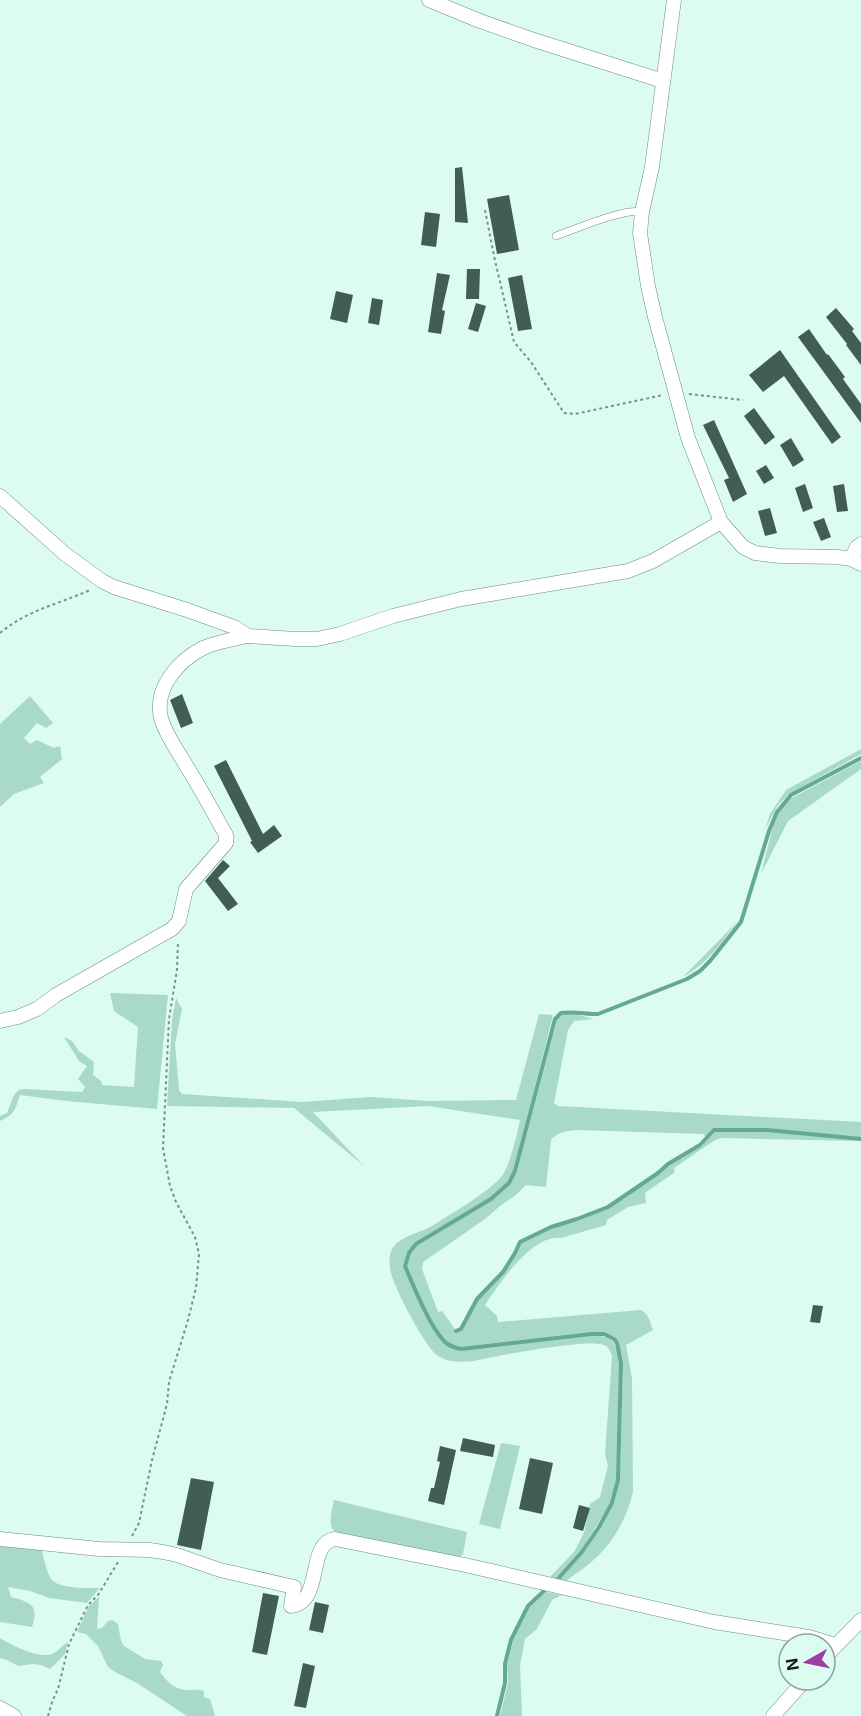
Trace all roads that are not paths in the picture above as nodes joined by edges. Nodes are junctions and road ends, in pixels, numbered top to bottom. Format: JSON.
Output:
{"nodes":[{"id":1,"x":429,"y":0,"type":"edge"},
{"id":2,"x":674,"y":0,"type":"edge"},
{"id":3,"x":663,"y":81,"type":"junction"},
{"id":4,"x":642,"y":212,"type":"junction"},
{"id":5,"x":556,"y":236,"type":"dead end"},
{"id":6,"x":0,"y":496,"type":"edge"},
{"id":7,"x":721,"y":522,"type":"junction"},
{"id":8,"x":861,"y":544,"type":"edge"},
{"id":9,"x":856,"y":562,"type":"edge"},
{"id":10,"x":248,"y":636,"type":"junction"},
{"id":11,"x":0,"y":1021,"type":"edge"},
{"id":12,"x":0,"y":1539,"type":"edge"},
{"id":13,"x":861,"y":1620,"type":"edge"},
{"id":14,"x":782,"y":1632,"type":"edge"},
{"id":15,"x":837,"y":1643,"type":"edge"},
{"id":16,"x":794,"y":1692,"type":"edge"},
{"id":17,"x":0,"y":1708,"type":"edge"},
{"id":18,"x":14,"y":1716,"type":"edge"},
{"id":19,"x":773,"y":1716,"type":"edge"}],
"edges":[{"from":1,"to":3,"type":"street"},
{"from":2,"to":3,"type":"street"},
{"from":3,"to":4,"type":"street"},
{"from":4,"to":5,"type":"lane"},
{"from":4,"to":7,"type":"street"},
{"from":6,"to":10,"type":"street"},
{"from":7,"to":9,"type":"street"},
{"from":7,"to":10,"type":"street"},
{"from":8,"to":9,"type":"street"},
{"from":10,"to":11,"type":"street"},
{"from":12,"to":14,"type":"street"},
{"from":13,"to":15,"type":"street"},
{"from":16,"to":19,"type":"street"},
{"from":17,"to":18,"type":"street"}]}
